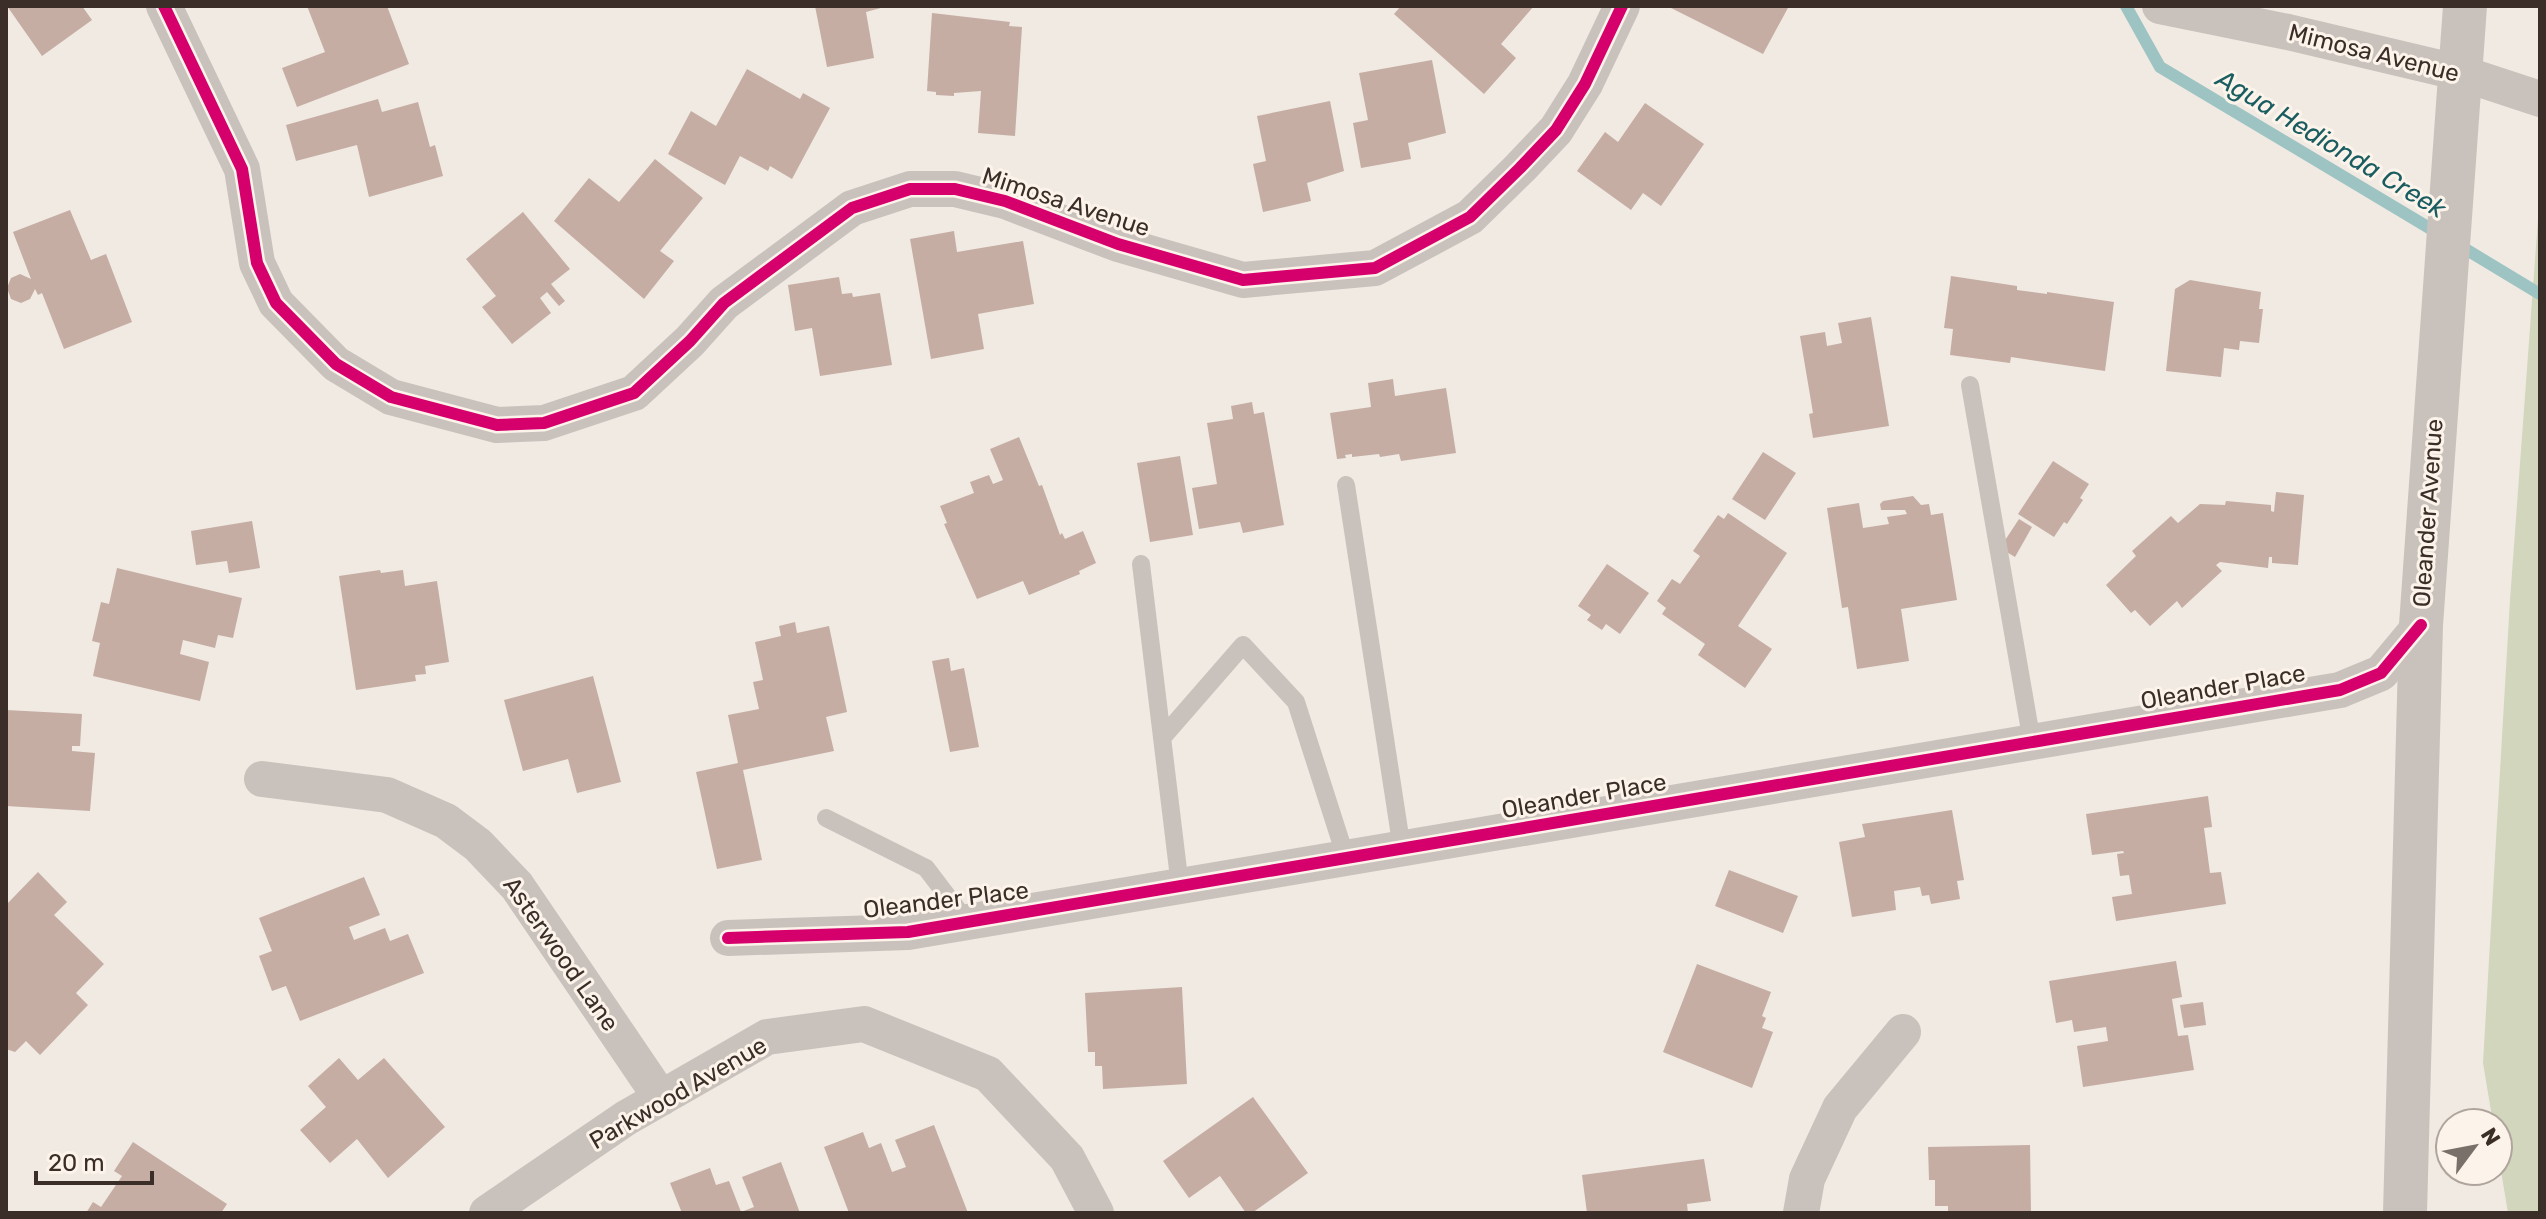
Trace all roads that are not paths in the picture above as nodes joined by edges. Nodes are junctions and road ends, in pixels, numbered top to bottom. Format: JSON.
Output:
{"nodes":[{"id":1,"x":164,"y":6,"type":"edge"},
{"id":2,"x":1622,"y":6,"type":"edge"},
{"id":3,"x":2160,"y":6,"type":"edge"},
{"id":4,"x":2465,"y":6,"type":"edge"},
{"id":5,"x":2461,"y":73,"type":"junction"},
{"id":6,"x":2540,"y":99,"type":"edge"},
{"id":7,"x":1970,"y":385,"type":"dead end"},
{"id":8,"x":1346,"y":485,"type":"dead end"},
{"id":9,"x":1141,"y":564,"type":"dead end"},
{"id":10,"x":2421,"y":625,"type":"junction"},
{"id":11,"x":1162,"y":738,"type":"junction"},
{"id":12,"x":2032,"y":742,"type":"junction"},
{"id":13,"x":262,"y":779,"type":"dead end"},
{"id":14,"x":826,"y":818,"type":"dead end"},
{"id":15,"x":1402,"y":849,"type":"junction"},
{"id":16,"x":1346,"y":858,"type":"junction"},
{"id":17,"x":1180,"y":886,"type":"junction"},
{"id":18,"x":967,"y":922,"type":"junction"},
{"id":19,"x":728,"y":938,"type":"dead end"},
{"id":20,"x":1903,"y":1032,"type":"dead end"},
{"id":21,"x":661,"y":1098,"type":"junction"},
{"id":22,"x":487,"y":1213,"type":"edge"},
{"id":23,"x":1096,"y":1213,"type":"edge"},
{"id":24,"x":1801,"y":1213,"type":"edge"},
{"id":25,"x":2405,"y":1213,"type":"edge"}],
"edges":[{"from":1,"to":2,"type":"street","name":"Mimosa Avenue"},
{"from":3,"to":5,"type":"street","name":"Mimosa Avenue"},
{"from":4,"to":5,"type":"street","name":"Oleander Avenue"},
{"from":5,"to":6,"type":"street","name":"Mimosa Avenue"},
{"from":5,"to":10,"type":"street","name":"Oleander Avenue"},
{"from":7,"to":12,"type":"lane"},
{"from":8,"to":15,"type":"lane"},
{"from":9,"to":11,"type":"lane"},
{"from":10,"to":12,"type":"street","name":"Oleander Place"},
{"from":10,"to":25,"type":"street","name":"Oleander Avenue"},
{"from":11,"to":16,"type":"lane"},
{"from":11,"to":17,"type":"lane"},
{"from":12,"to":15,"type":"street","name":"Oleander Place"},
{"from":13,"to":21,"type":"street","name":"Asterwood Lane"},
{"from":14,"to":18,"type":"lane"},
{"from":15,"to":16,"type":"street","name":"Oleander Place"},
{"from":16,"to":17,"type":"street","name":"Oleander Place"},
{"from":17,"to":18,"type":"street","name":"Oleander Place"},
{"from":18,"to":19,"type":"street","name":"Oleander Place"},
{"from":20,"to":24,"type":"street"},
{"from":21,"to":22,"type":"street","name":"Parkwood Avenue"},
{"from":21,"to":23,"type":"street","name":"Parkwood Avenue"}]}
